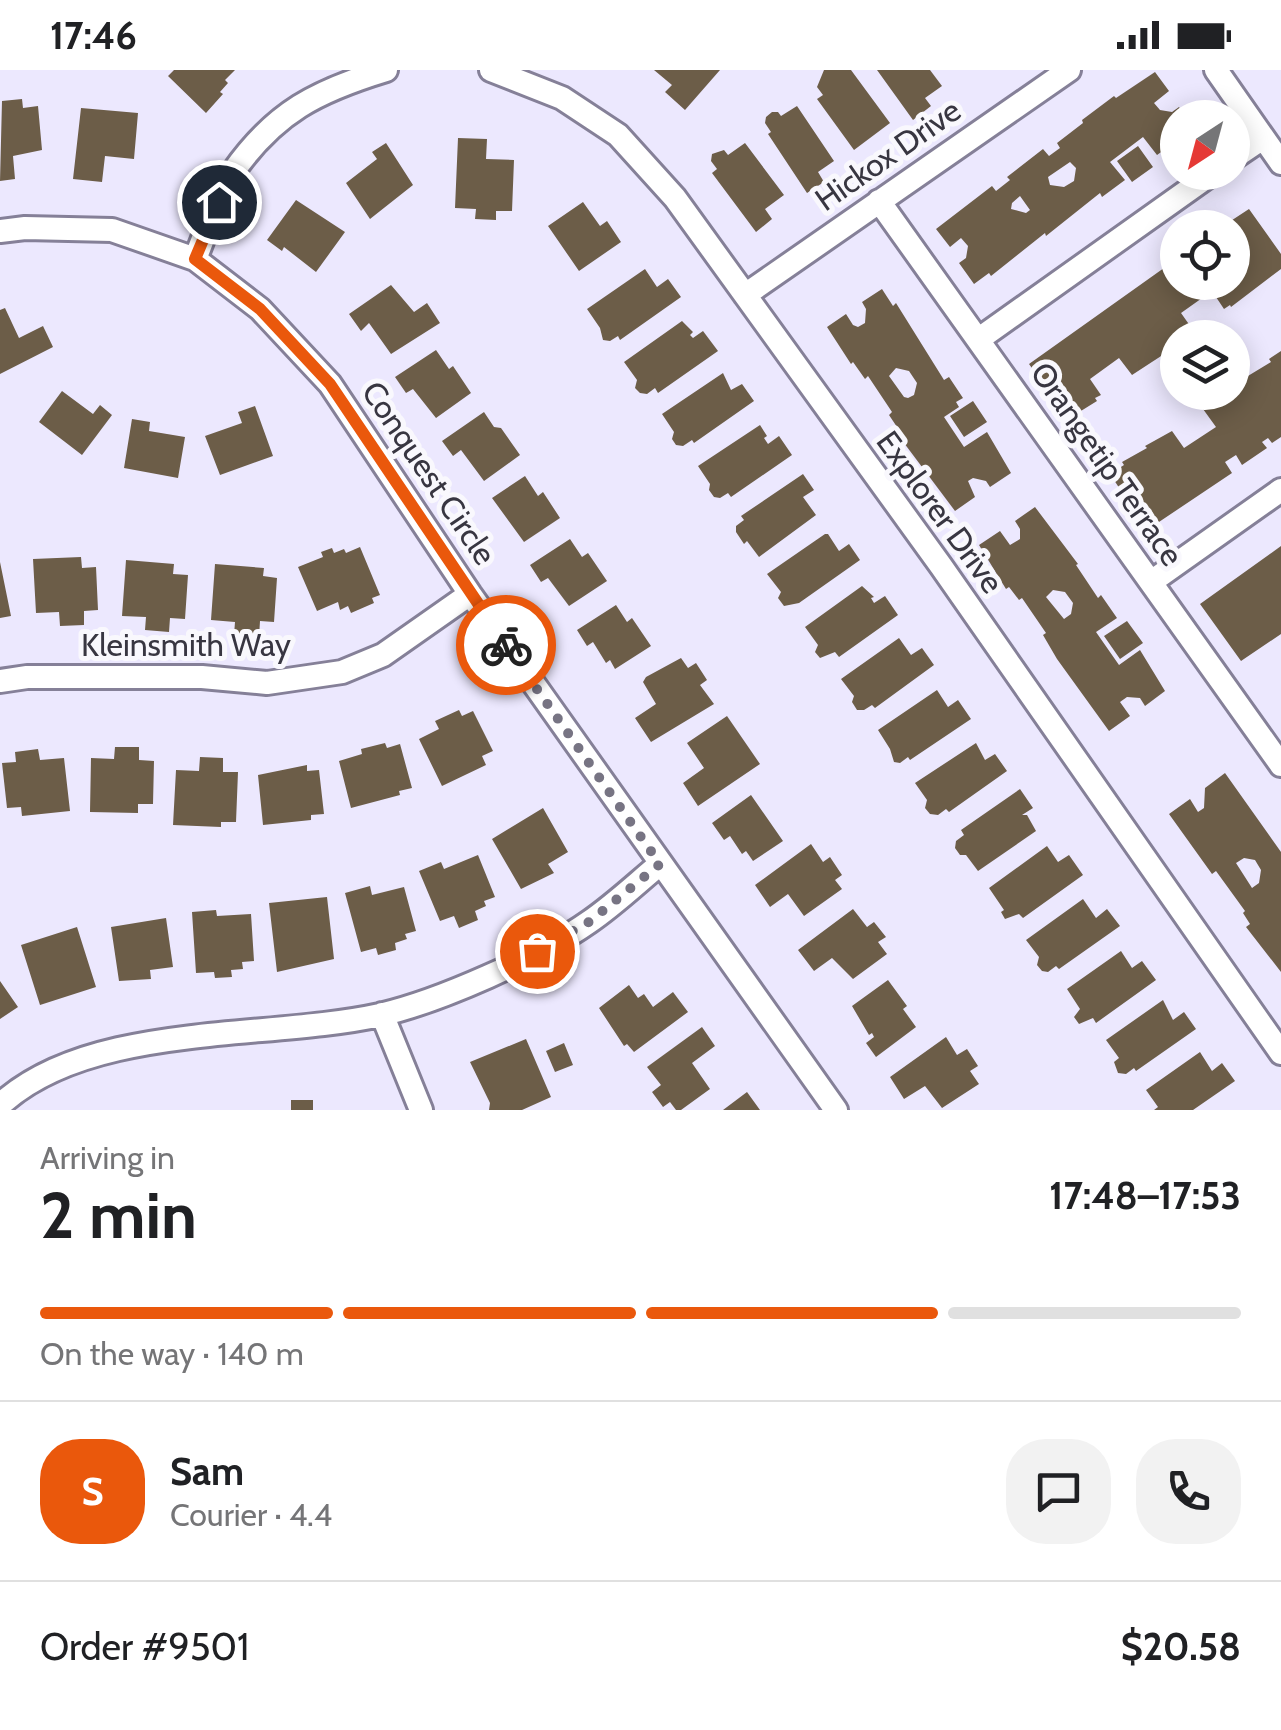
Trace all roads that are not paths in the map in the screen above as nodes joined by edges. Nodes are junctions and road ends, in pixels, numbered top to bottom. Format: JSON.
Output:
{"nodes":[{"id":1,"x":386,"y":70,"type":"edge"},
{"id":2,"x":491,"y":70,"type":"edge"},
{"id":3,"x":1069,"y":70,"type":"edge"},
{"id":4,"x":1216,"y":70,"type":"edge"},
{"id":5,"x":1262,"y":138,"type":"junction"},
{"id":6,"x":1250,"y":146,"type":"edge"},
{"id":7,"x":1281,"y":163,"type":"edge"},
{"id":8,"x":1189,"y":190,"type":"edge"},
{"id":9,"x":879,"y":201,"type":"junction"},
{"id":10,"x":0,"y":231,"type":"edge"},
{"id":11,"x":195,"y":259,"type":"junction"},
{"id":12,"x":746,"y":294,"type":"junction"},
{"id":13,"x":979,"y":339,"type":"junction"},
{"id":14,"x":1281,"y":490,"type":"edge"},
{"id":15,"x":1152,"y":582,"type":"junction"},
{"id":16,"x":470,"y":594,"type":"junction"},
{"id":17,"x":0,"y":681,"type":"edge"},
{"id":18,"x":1281,"y":765,"type":"edge"},
{"id":19,"x":660,"y":864,"type":"junction"},
{"id":20,"x":382,"y":1014,"type":"junction"},
{"id":21,"x":1281,"y":1053,"type":"edge"},
{"id":22,"x":0,"y":1105,"type":"edge"},
{"id":23,"x":421,"y":1110,"type":"edge"},
{"id":24,"x":836,"y":1110,"type":"edge"}],
"edges":[{"from":1,"to":11,"type":"street"},
{"from":2,"to":12,"type":"street","name":"Explorer Drive"},
{"from":3,"to":9,"type":"street","name":"Hickox Drive"},
{"from":4,"to":5,"type":"street"},
{"from":5,"to":6,"type":"street"},
{"from":5,"to":7,"type":"street"},
{"from":8,"to":13,"type":"street"},
{"from":9,"to":12,"type":"street","name":"Hickox Drive"},
{"from":9,"to":13,"type":"street","name":"Orangetip Terrace"},
{"from":10,"to":11,"type":"street","name":"Conquest Circle"},
{"from":11,"to":16,"type":"street","name":"Conquest Circle"},
{"from":12,"to":21,"type":"street","name":"Explorer Drive"},
{"from":13,"to":15,"type":"street","name":"Orangetip Terrace"},
{"from":14,"to":15,"type":"street"},
{"from":15,"to":18,"type":"street","name":"Orangetip Terrace"},
{"from":16,"to":17,"type":"street","name":"Kleinsmith Way"},
{"from":16,"to":19,"type":"street","name":"Conquest Circle"},
{"from":19,"to":20,"type":"street"},
{"from":19,"to":24,"type":"street","name":"Conquest Circle"},
{"from":20,"to":22,"type":"street"},
{"from":20,"to":23,"type":"street"}]}
